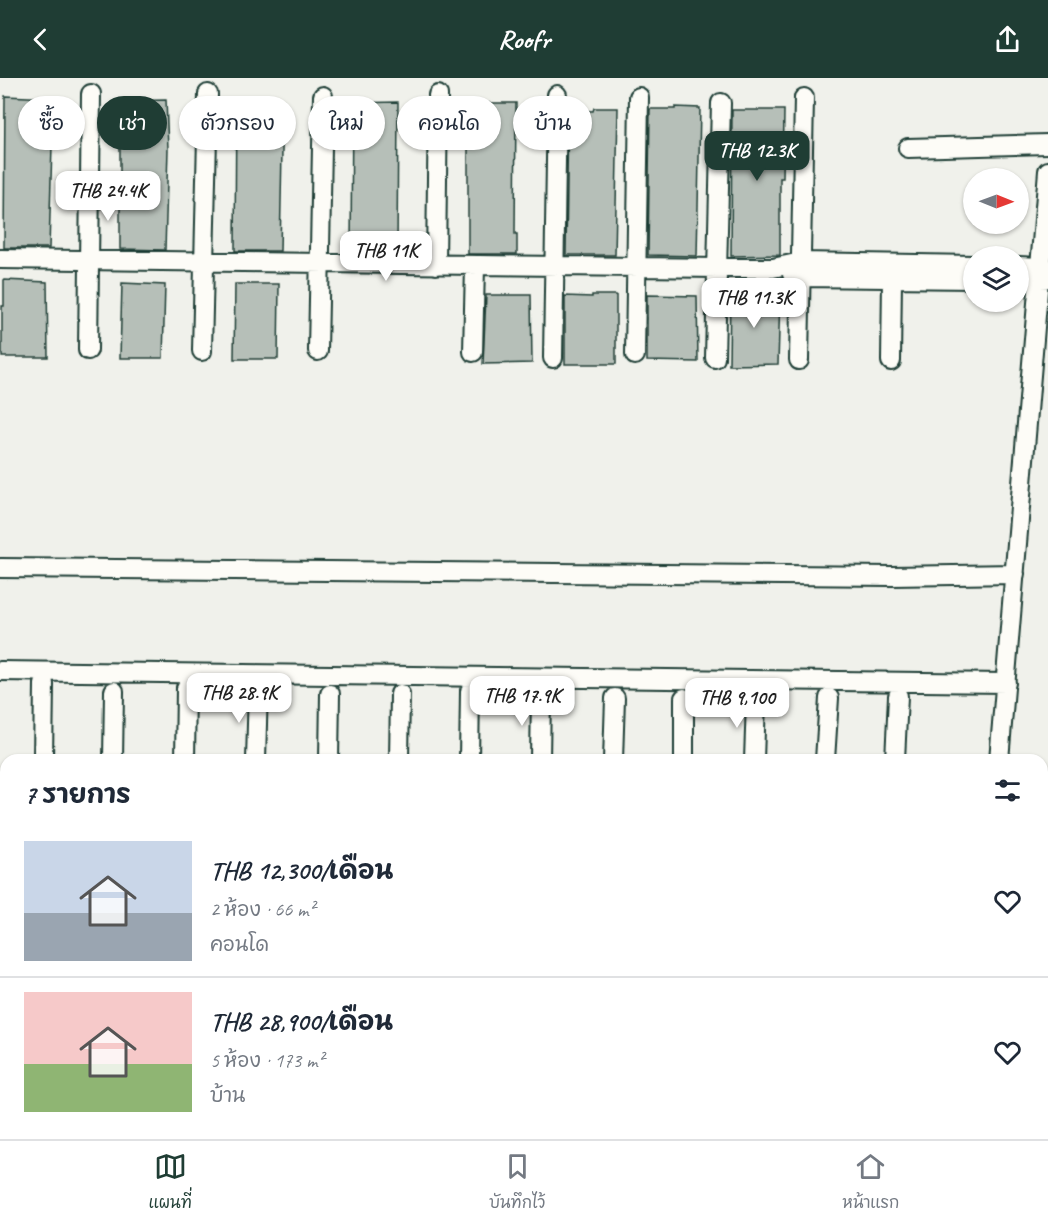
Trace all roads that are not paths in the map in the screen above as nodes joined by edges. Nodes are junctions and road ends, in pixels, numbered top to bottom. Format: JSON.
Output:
{"nodes":[{"id":1,"x":91,"y":94,"type":"dead end"},
{"id":2,"x":208,"y":94,"type":"dead end"},
{"id":3,"x":438,"y":95,"type":"dead end"},
{"id":4,"x":557,"y":95,"type":"dead end"},
{"id":5,"x":639,"y":97,"type":"dead end"},
{"id":6,"x":804,"y":98,"type":"dead end"},
{"id":7,"x":721,"y":103,"type":"dead end"},
{"id":8,"x":1048,"y":144,"type":"edge"},
{"id":9,"x":908,"y":148,"type":"dead end"},
{"id":10,"x":322,"y":150,"type":"edge"},
{"id":11,"x":1048,"y":182,"type":"edge"},
{"id":12,"x":0,"y":259,"type":"edge"},
{"id":13,"x":89,"y":259,"type":"junction"},
{"id":14,"x":205,"y":262,"type":"junction"},
{"id":15,"x":320,"y":262,"type":"junction"},
{"id":16,"x":436,"y":265,"type":"junction"},
{"id":17,"x":963,"y":265,"type":"edge"},
{"id":18,"x":475,"y":266,"type":"junction"},
{"id":19,"x":554,"y":267,"type":"junction"},
{"id":20,"x":636,"y":267,"type":"junction"},
{"id":21,"x":718,"y":268,"type":"junction"},
{"id":22,"x":1029,"y":269,"type":"edge"},
{"id":23,"x":801,"y":270,"type":"junction"},
{"id":24,"x":1044,"y":273,"type":"edge"},
{"id":25,"x":1029,"y":276,"type":"edge"},
{"id":26,"x":892,"y":279,"type":"junction"},
{"id":27,"x":963,"y":279,"type":"edge"},
{"id":28,"x":88,"y":350,"type":"dead end"},
{"id":29,"x":202,"y":351,"type":"dead end"},
{"id":30,"x":318,"y":351,"type":"dead end"},
{"id":31,"x":473,"y":352,"type":"dead end"},
{"id":32,"x":635,"y":355,"type":"dead end"},
{"id":33,"x":553,"y":358,"type":"dead end"},
{"id":34,"x":715,"y":358,"type":"dead end"},
{"id":35,"x":799,"y":360,"type":"dead end"},
{"id":36,"x":891,"y":361,"type":"dead end"},
{"id":37,"x":0,"y":568,"type":"edge"},
{"id":38,"x":1015,"y":574,"type":"junction"},
{"id":39,"x":0,"y":671,"type":"edge"},
{"id":40,"x":1006,"y":683,"type":"junction"},
{"id":41,"x":44,"y":684,"type":"dead end"},
{"id":42,"x":186,"y":688,"type":"dead end"},
{"id":43,"x":258,"y":688,"type":"dead end"},
{"id":44,"x":114,"y":691,"type":"dead end"},
{"id":45,"x":470,"y":692,"type":"dead end"},
{"id":46,"x":400,"y":693,"type":"dead end"},
{"id":47,"x":330,"y":694,"type":"dead end"},
{"id":48,"x":541,"y":695,"type":"dead end"},
{"id":49,"x":898,"y":696,"type":"dead end"},
{"id":50,"x":615,"y":698,"type":"dead end"},
{"id":51,"x":684,"y":698,"type":"dead end"},
{"id":52,"x":829,"y":698,"type":"dead end"},
{"id":53,"x":756,"y":700,"type":"dead end"},
{"id":54,"x":43,"y":754,"type":"edge"},
{"id":55,"x":113,"y":754,"type":"edge"},
{"id":56,"x":185,"y":754,"type":"edge"},
{"id":57,"x":256,"y":754,"type":"edge"},
{"id":58,"x":329,"y":754,"type":"edge"},
{"id":59,"x":399,"y":754,"type":"edge"},
{"id":60,"x":469,"y":754,"type":"edge"},
{"id":61,"x":540,"y":754,"type":"edge"},
{"id":62,"x":613,"y":754,"type":"edge"},
{"id":63,"x":684,"y":754,"type":"edge"},
{"id":64,"x":754,"y":754,"type":"edge"},
{"id":65,"x":825,"y":754,"type":"edge"},
{"id":66,"x":895,"y":754,"type":"edge"},
{"id":67,"x":1000,"y":754,"type":"edge"}],
"edges":[{"from":1,"to":13,"type":"street"},
{"from":2,"to":14,"type":"street"},
{"from":3,"to":16,"type":"street"},
{"from":4,"to":19,"type":"street"},
{"from":5,"to":20,"type":"street"},
{"from":6,"to":23,"type":"street"},
{"from":7,"to":21,"type":"street"},
{"from":8,"to":9,"type":"street"},
{"from":10,"to":15,"type":"street"},
{"from":11,"to":24,"type":"street"},
{"from":12,"to":13,"type":"street"},
{"from":13,"to":14,"type":"street"},
{"from":13,"to":28,"type":"street"},
{"from":14,"to":15,"type":"street"},
{"from":14,"to":29,"type":"street"},
{"from":15,"to":16,"type":"street"},
{"from":15,"to":30,"type":"street"},
{"from":16,"to":18,"type":"street"},
{"from":17,"to":23,"type":"street"},
{"from":18,"to":19,"type":"street"},
{"from":18,"to":31,"type":"street"},
{"from":19,"to":20,"type":"street"},
{"from":19,"to":33,"type":"street"},
{"from":20,"to":21,"type":"street"},
{"from":20,"to":32,"type":"street"},
{"from":21,"to":23,"type":"street"},
{"from":21,"to":34,"type":"street"},
{"from":22,"to":24,"type":"street"},
{"from":23,"to":26,"type":"street"},
{"from":23,"to":35,"type":"street"},
{"from":24,"to":25,"type":"street"},
{"from":24,"to":38,"type":"street"},
{"from":26,"to":27,"type":"street"},
{"from":26,"to":36,"type":"street"},
{"from":37,"to":38,"type":"street"},
{"from":38,"to":40,"type":"street"},
{"from":39,"to":40,"type":"street"},
{"from":40,"to":67,"type":"street"},
{"from":41,"to":54,"type":"street"},
{"from":42,"to":56,"type":"street"},
{"from":43,"to":57,"type":"street"},
{"from":44,"to":55,"type":"street"},
{"from":45,"to":60,"type":"street"},
{"from":46,"to":59,"type":"street"},
{"from":47,"to":58,"type":"street"},
{"from":48,"to":61,"type":"street"},
{"from":49,"to":66,"type":"street"},
{"from":50,"to":62,"type":"street"},
{"from":51,"to":63,"type":"street"},
{"from":52,"to":65,"type":"street"},
{"from":53,"to":64,"type":"street"}]}
